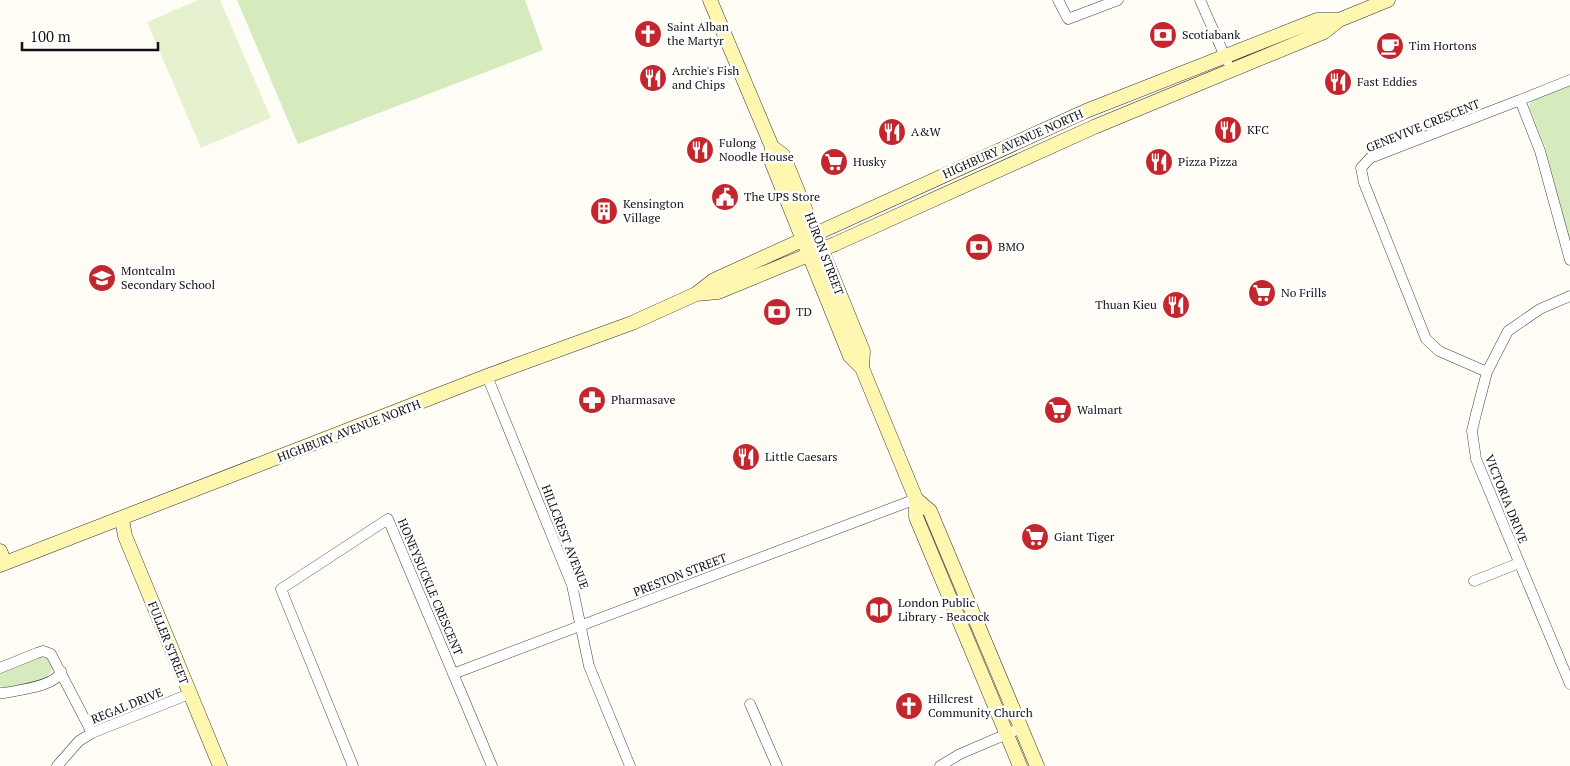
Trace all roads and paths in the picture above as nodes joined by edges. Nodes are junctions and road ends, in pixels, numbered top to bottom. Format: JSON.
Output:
{"nodes":[{"id":1,"x":710,"y":0,"type":"edge"},
{"id":2,"x":1058,"y":0,"type":"edge"},
{"id":3,"x":1118,"y":0,"type":"edge"},
{"id":4,"x":1200,"y":0,"type":"edge"},
{"id":5,"x":1388,"y":0,"type":"edge"},
{"id":6,"x":1228,"y":64,"type":"junction"},
{"id":7,"x":1570,"y":80,"type":"edge"},
{"id":8,"x":1520,"y":100,"type":"junction"},
{"id":9,"x":772,"y":147,"type":"junction"},
{"id":10,"x":816,"y":234,"type":"junction"},
{"id":11,"x":805,"y":248,"type":"junction"},
{"id":12,"x":822,"y":249,"type":"junction"},
{"id":13,"x":1570,"y":260,"type":"edge"},
{"id":14,"x":1570,"y":296,"type":"edge"},
{"id":15,"x":862,"y":368,"type":"junction"},
{"id":16,"x":1487,"y":372,"type":"junction"},
{"id":17,"x":487,"y":376,"type":"junction"},
{"id":18,"x":916,"y":499,"type":"junction"},
{"id":19,"x":122,"y":519,"type":"junction"},
{"id":20,"x":2,"y":560,"type":"edge"},
{"id":21,"x":1519,"y":563,"type":"junction"},
{"id":22,"x":1474,"y":581,"type":"dead end"},
{"id":23,"x":581,"y":626,"type":"junction"},
{"id":24,"x":0,"y":668,"type":"edge"},
{"id":25,"x":61,"y":671,"type":"junction"},
{"id":26,"x":453,"y":674,"type":"junction"},
{"id":27,"x":1570,"y":684,"type":"edge"},
{"id":28,"x":0,"y":692,"type":"edge"},
{"id":29,"x":189,"y":694,"type":"junction"},
{"id":30,"x":750,"y":704,"type":"dead end"},
{"id":31,"x":1021,"y":728,"type":"junction"},
{"id":32,"x":92,"y":732,"type":"junction"},
{"id":33,"x":1007,"y":734,"type":"junction"},
{"id":34,"x":57,"y":766,"type":"edge"},
{"id":35,"x":220,"y":766,"type":"edge"},
{"id":36,"x":353,"y":766,"type":"edge"},
{"id":37,"x":492,"y":766,"type":"edge"},
{"id":38,"x":630,"y":766,"type":"edge"},
{"id":39,"x":777,"y":766,"type":"edge"},
{"id":40,"x":940,"y":766,"type":"edge"},
{"id":41,"x":1020,"y":766,"type":"edge"},
{"id":42,"x":1036,"y":766,"type":"edge"}],
"edges":[{"from":1,"to":9,"type":"main road","name":"HURON STREET"},
{"from":2,"to":3,"type":"street"},
{"from":4,"to":6,"type":"street"},
{"from":5,"to":6,"type":"main road","name":"HIGHBURY AVENUE NORTH"},
{"from":6,"to":10,"type":"main road","name":"HIGHBURY AVENUE NORTH"},
{"from":6,"to":12,"type":"main road","name":"HIGHBURY AVENUE NORTH"},
{"from":7,"to":8,"type":"street"},
{"from":8,"to":13,"type":"street"},
{"from":8,"to":16,"type":"street","name":"GENEVIVE CRESCENT"},
{"from":9,"to":10,"type":"main road","name":"HURON STREET"},
{"from":9,"to":11,"type":"main road","name":"HURON STREET"},
{"from":10,"to":11,"type":"main road","name":"HIGHBURY AVENUE NORTH"},
{"from":10,"to":12,"type":"main road","name":"HURON STREET"},
{"from":11,"to":12,"type":"main road","name":"HIGHBURY AVENUE NORTH"},
{"from":11,"to":15,"type":"main road","name":"HURON STREET"},
{"from":11,"to":17,"type":"main road","name":"HIGHBURY AVENUE NORTH"},
{"from":12,"to":15,"type":"main road","name":"HURON STREET"},
{"from":14,"to":16,"type":"street","name":"VICTORIA DRIVE"},
{"from":15,"to":18,"type":"main road","name":"HURON STREET"},
{"from":16,"to":21,"type":"street","name":"VICTORIA DRIVE"},
{"from":17,"to":19,"type":"main road","name":"HIGHBURY AVENUE NORTH"},
{"from":17,"to":23,"type":"street","name":"HILLCREST AVENUE"},
{"from":18,"to":23,"type":"street","name":"PRESTON STREET"},
{"from":18,"to":31,"type":"main road","name":"HURON STREET"},
{"from":18,"to":33,"type":"main road","name":"HURON STREET"},
{"from":19,"to":20,"type":"main road","name":"HIGHBURY AVENUE NORTH"},
{"from":19,"to":29,"type":"main road","name":"FULLER STREET"},
{"from":21,"to":22,"type":"street"},
{"from":21,"to":27,"type":"street","name":"VICTORIA DRIVE"},
{"from":23,"to":26,"type":"street","name":"PRESTON STREET"},
{"from":23,"to":38,"type":"street","name":"HILLCREST AVENUE"},
{"from":24,"to":25,"type":"street"},
{"from":25,"to":28,"type":"street"},
{"from":25,"to":32,"type":"street"},
{"from":26,"to":36,"type":"street","name":"HONEYSUCKLE CRESCENT"},
{"from":26,"to":37,"type":"street","name":"HONEYSUCKLE CRESCENT"},
{"from":29,"to":32,"type":"street","name":"REGAL DRIVE"},
{"from":29,"to":35,"type":"main road","name":"FULLER STREET"},
{"from":30,"to":39,"type":"street"},
{"from":31,"to":33,"type":"street"},
{"from":31,"to":42,"type":"main road","name":"HURON STREET"},
{"from":32,"to":34,"type":"street","name":"REGAL DRIVE"},
{"from":33,"to":40,"type":"street"},
{"from":33,"to":41,"type":"main road","name":"HURON STREET"}]}
